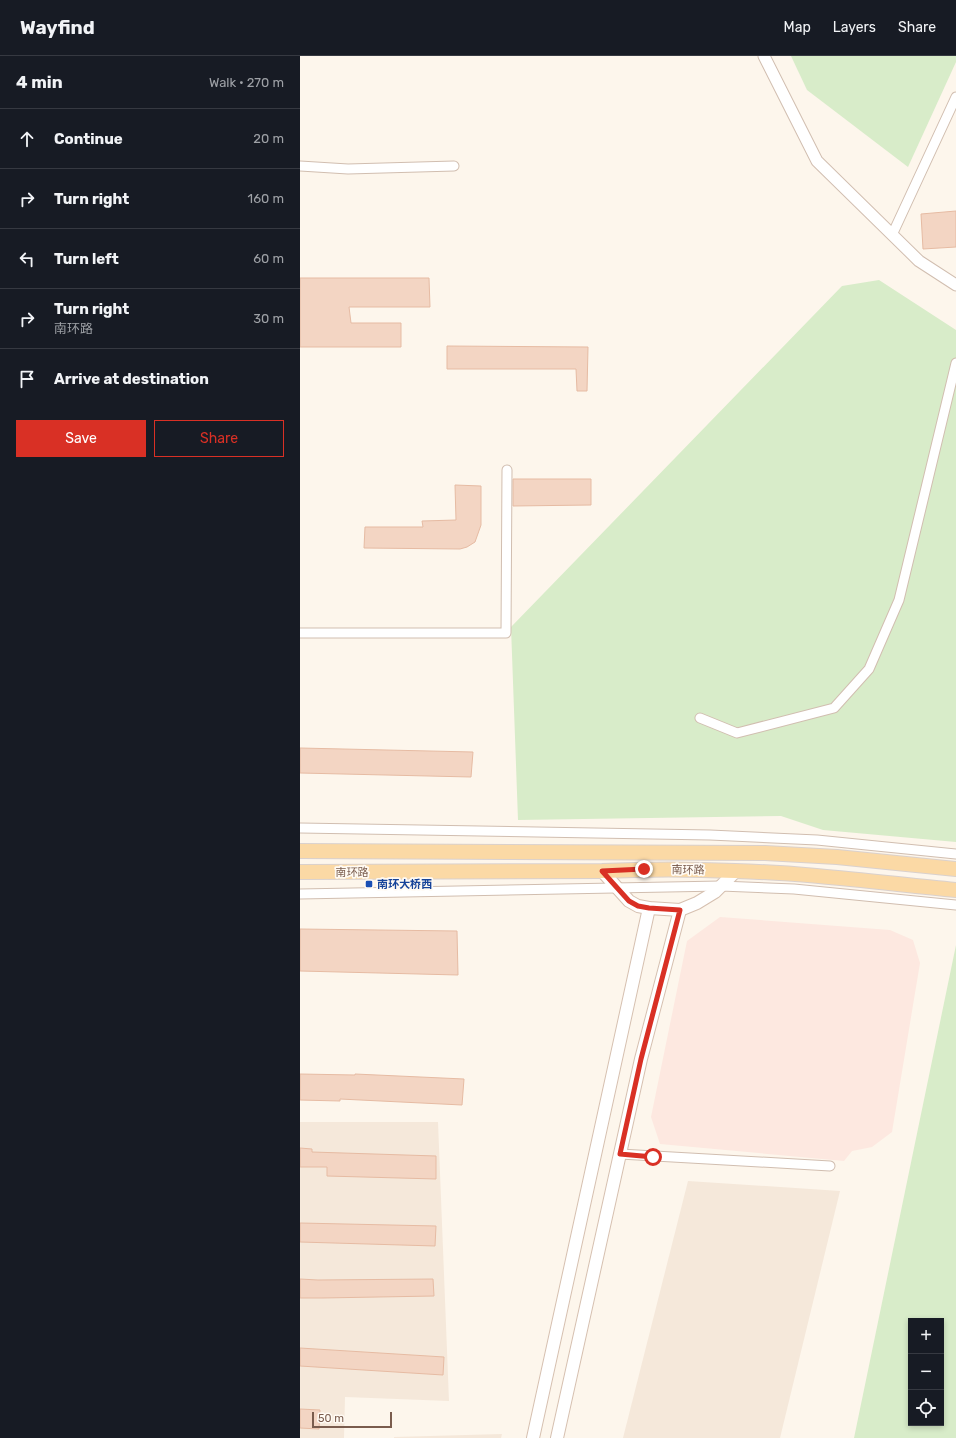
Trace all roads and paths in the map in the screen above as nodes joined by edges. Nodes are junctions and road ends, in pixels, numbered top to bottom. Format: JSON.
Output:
{"nodes":[{"id":1,"x":764,"y":56,"type":"edge"},
{"id":2,"x":956,"y":97,"type":"edge"},
{"id":3,"x":300,"y":166,"type":"edge"},
{"id":4,"x":454,"y":166,"type":"dead end"},
{"id":5,"x":892,"y":235,"type":"junction"},
{"id":6,"x":956,"y":285,"type":"edge"},
{"id":7,"x":956,"y":363,"type":"edge"},
{"id":8,"x":507,"y":470,"type":"dead end"},
{"id":9,"x":300,"y":633,"type":"edge"},
{"id":10,"x":700,"y":718,"type":"dead end"},
{"id":11,"x":300,"y":828,"type":"edge"},
{"id":12,"x":838,"y":850,"type":"junction"},
{"id":13,"x":300,"y":851,"type":"edge"},
{"id":14,"x":956,"y":854,"type":"edge"},
{"id":15,"x":956,"y":869,"type":"edge"},
{"id":16,"x":602,"y":871,"type":"junction"},
{"id":17,"x":736,"y":871,"type":"junction"},
{"id":18,"x":300,"y":872,"type":"edge"},
{"id":19,"x":721,"y":886,"type":"junction"},
{"id":20,"x":618,"y":888,"type":"junction"},
{"id":21,"x":956,"y":890,"type":"edge"},
{"id":22,"x":300,"y":894,"type":"edge"},
{"id":23,"x":956,"y":905,"type":"edge"},
{"id":24,"x":649,"y":908,"type":"junction"},
{"id":25,"x":680,"y":910,"type":"junction"},
{"id":26,"x":620,"y":1154,"type":"junction"},
{"id":27,"x":830,"y":1166,"type":"dead end"},
{"id":28,"x":533,"y":1438,"type":"edge"},
{"id":29,"x":557,"y":1438,"type":"edge"}],
"edges":[{"from":1,"to":5,"type":"street"},
{"from":2,"to":5,"type":"street"},
{"from":3,"to":4,"type":"street"},
{"from":5,"to":6,"type":"street"},
{"from":7,"to":10,"type":"street"},
{"from":8,"to":9,"type":"street"},
{"from":11,"to":12,"type":"street"},
{"from":12,"to":13,"type":"main road","name":"南环路"},
{"from":12,"to":14,"type":"street"},
{"from":12,"to":15,"type":"main road","name":"南环路"},
{"from":16,"to":17,"type":"main road","name":"南环路"},
{"from":16,"to":18,"type":"main road","name":"南环路"},
{"from":16,"to":20,"type":"main road"},
{"from":17,"to":19,"type":"main road"},
{"from":17,"to":21,"type":"main road","name":"南环路"},
{"from":19,"to":20,"type":"street"},
{"from":19,"to":23,"type":"street"},
{"from":19,"to":25,"type":"main road"},
{"from":20,"to":22,"type":"street"},
{"from":20,"to":24,"type":"main road"},
{"from":24,"to":25,"type":"main road"},
{"from":24,"to":28,"type":"main road"},
{"from":25,"to":26,"type":"main road"},
{"from":26,"to":27,"type":"street"},
{"from":26,"to":29,"type":"main road"}]}
